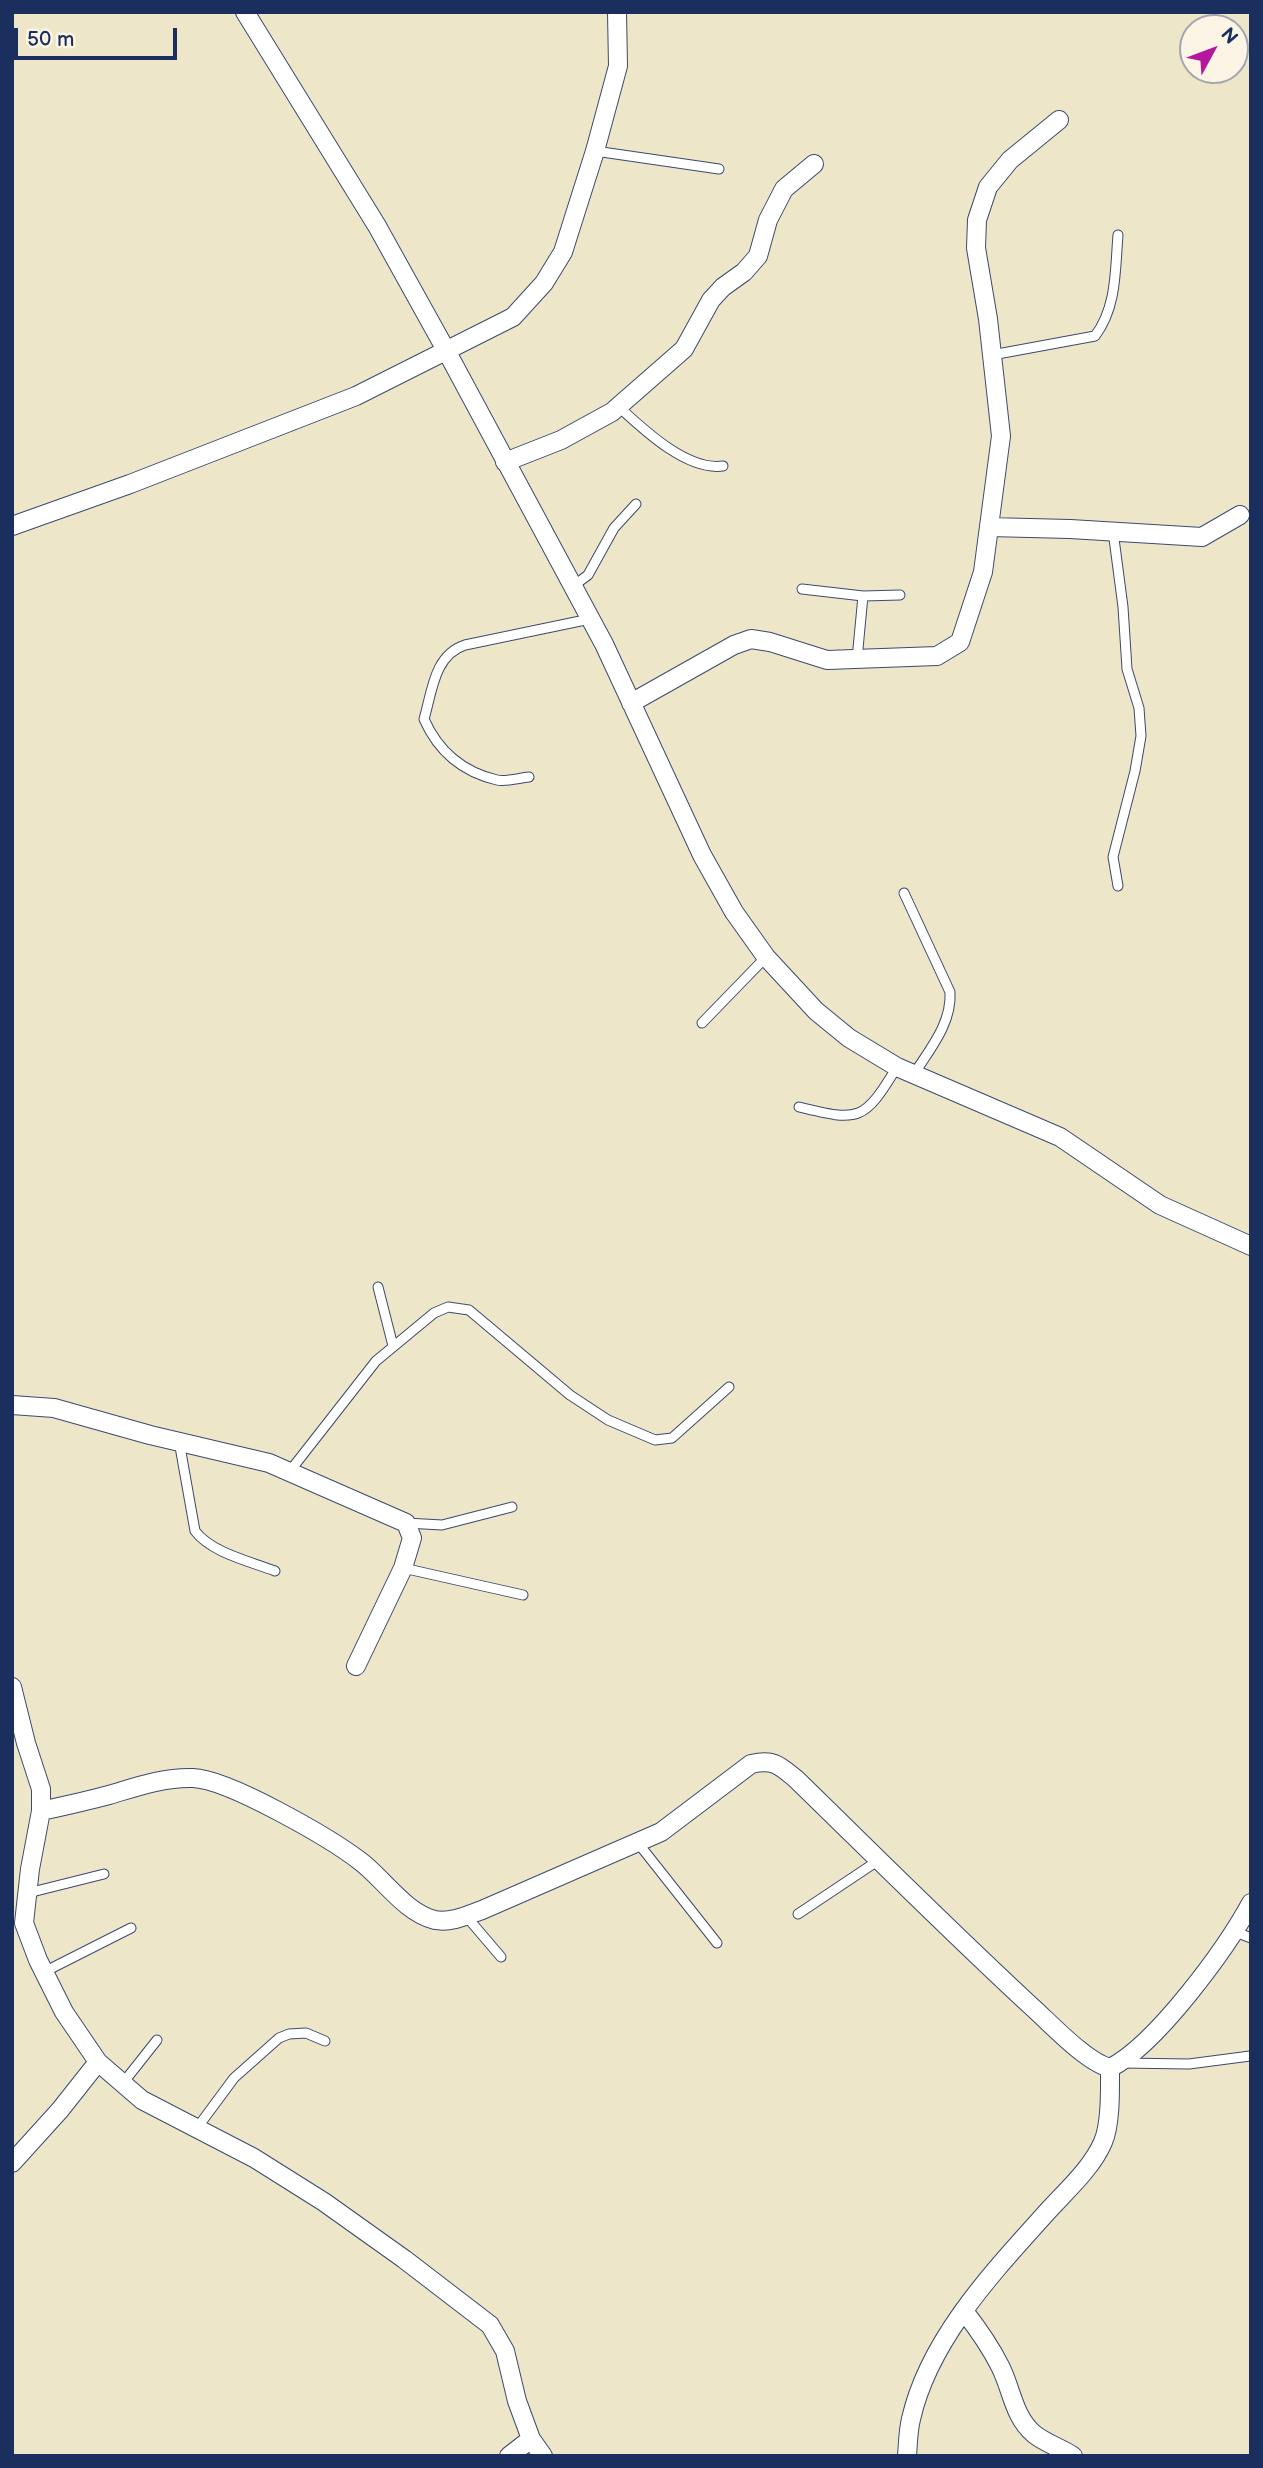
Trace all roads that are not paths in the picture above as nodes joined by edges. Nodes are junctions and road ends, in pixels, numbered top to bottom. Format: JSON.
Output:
{"nodes":[{"id":1,"x":245,"y":12,"type":"edge"},
{"id":2,"x":617,"y":12,"type":"edge"},
{"id":3,"x":1059,"y":120,"type":"dead end"},
{"id":4,"x":595,"y":151,"type":"junction"},
{"id":5,"x":814,"y":164,"type":"dead end"},
{"id":6,"x":719,"y":169,"type":"dead end"},
{"id":7,"x":1118,"y":235,"type":"dead end"},
{"id":8,"x":447,"y":352,"type":"junction"},
{"id":9,"x":992,"y":355,"type":"junction"},
{"id":10,"x":619,"y":407,"type":"junction"},
{"id":11,"x":505,"y":463,"type":"junction"},
{"id":12,"x":723,"y":466,"type":"dead end"},
{"id":13,"x":636,"y":504,"type":"dead end"},
{"id":14,"x":1240,"y":515,"type":"dead end"},
{"id":15,"x":12,"y":526,"type":"edge"},
{"id":16,"x":989,"y":527,"type":"junction"},
{"id":17,"x":1113,"y":531,"type":"junction"},
{"id":18,"x":572,"y":587,"type":"junction"},
{"id":19,"x":802,"y":589,"type":"dead end"},
{"id":20,"x":900,"y":595,"type":"dead end"},
{"id":21,"x":863,"y":596,"type":"junction"},
{"id":22,"x":590,"y":619,"type":"junction"},
{"id":23,"x":857,"y":659,"type":"junction"},
{"id":24,"x":631,"y":704,"type":"junction"},
{"id":25,"x":529,"y":777,"type":"dead end"},
{"id":26,"x":1118,"y":886,"type":"dead end"},
{"id":27,"x":904,"y":893,"type":"dead end"},
{"id":28,"x":766,"y":957,"type":"junction"},
{"id":29,"x":702,"y":1023,"type":"dead end"},
{"id":30,"x":905,"y":1070,"type":"junction"},
{"id":31,"x":799,"y":1107,"type":"dead end"},
{"id":32,"x":1251,"y":1246,"type":"edge"},
{"id":33,"x":378,"y":1287,"type":"dead end"},
{"id":34,"x":393,"y":1346,"type":"junction"},
{"id":35,"x":729,"y":1387,"type":"dead end"},
{"id":36,"x":12,"y":1405,"type":"edge"},
{"id":37,"x":179,"y":1441,"type":"junction"},
{"id":38,"x":290,"y":1471,"type":"junction"},
{"id":39,"x":512,"y":1507,"type":"dead end"},
{"id":40,"x":406,"y":1523,"type":"junction"},
{"id":41,"x":403,"y":1568,"type":"junction"},
{"id":42,"x":275,"y":1570,"type":"dead end"},
{"id":43,"x":523,"y":1595,"type":"dead end"},
{"id":44,"x":356,"y":1666,"type":"dead end"},
{"id":45,"x":12,"y":1687,"type":"edge"},
{"id":46,"x":41,"y":1811,"type":"junction"},
{"id":47,"x":638,"y":1843,"type":"junction"},
{"id":48,"x":878,"y":1860,"type":"junction"},
{"id":49,"x":104,"y":1874,"type":"dead end"},
{"id":50,"x":28,"y":1893,"type":"junction"},
{"id":51,"x":1251,"y":1903,"type":"edge"},
{"id":52,"x":798,"y":1914,"type":"dead end"},
{"id":53,"x":466,"y":1916,"type":"junction"},
{"id":54,"x":131,"y":1928,"type":"dead end"},
{"id":55,"x":1233,"y":1931,"type":"junction"},
{"id":56,"x":1251,"y":1938,"type":"edge"},
{"id":57,"x":717,"y":1943,"type":"dead end"},
{"id":58,"x":501,"y":1956,"type":"dead end"},
{"id":59,"x":44,"y":1972,"type":"junction"},
{"id":60,"x":157,"y":2040,"type":"dead end"},
{"id":61,"x":325,"y":2041,"type":"dead end"},
{"id":62,"x":1250,"y":2056,"type":"edge"},
{"id":63,"x":98,"y":2062,"type":"junction"},
{"id":64,"x":1115,"y":2065,"type":"junction"},
{"id":65,"x":123,"y":2083,"type":"junction"},
{"id":66,"x":197,"y":2128,"type":"junction"},
{"id":67,"x":12,"y":2163,"type":"edge"},
{"id":68,"x":964,"y":2311,"type":"junction"},
{"id":69,"x":531,"y":2439,"type":"junction"},
{"id":70,"x":509,"y":2456,"type":"edge"},
{"id":71,"x":543,"y":2456,"type":"edge"},
{"id":72,"x":907,"y":2456,"type":"edge"},
{"id":73,"x":1073,"y":2456,"type":"edge"}],
"edges":[{"from":1,"to":8,"type":"street"},
{"from":2,"to":4,"type":"street"},
{"from":3,"to":9,"type":"street"},
{"from":4,"to":6,"type":"lane"},
{"from":4,"to":8,"type":"street"},
{"from":5,"to":10,"type":"street"},
{"from":7,"to":9,"type":"lane"},
{"from":8,"to":11,"type":"street"},
{"from":8,"to":15,"type":"street"},
{"from":9,"to":16,"type":"street"},
{"from":10,"to":11,"type":"street"},
{"from":10,"to":12,"type":"lane"},
{"from":11,"to":18,"type":"street"},
{"from":13,"to":18,"type":"lane"},
{"from":14,"to":17,"type":"street"},
{"from":16,"to":17,"type":"street"},
{"from":16,"to":23,"type":"street"},
{"from":17,"to":26,"type":"lane"},
{"from":18,"to":22,"type":"street"},
{"from":19,"to":21,"type":"lane"},
{"from":20,"to":21,"type":"lane"},
{"from":21,"to":23,"type":"lane"},
{"from":22,"to":24,"type":"street"},
{"from":22,"to":25,"type":"lane"},
{"from":23,"to":24,"type":"street"},
{"from":24,"to":28,"type":"street"},
{"from":27,"to":30,"type":"lane"},
{"from":28,"to":29,"type":"lane"},
{"from":28,"to":30,"type":"street"},
{"from":30,"to":31,"type":"lane"},
{"from":30,"to":32,"type":"street"},
{"from":33,"to":34,"type":"lane"},
{"from":34,"to":35,"type":"lane"},
{"from":34,"to":38,"type":"lane"},
{"from":36,"to":37,"type":"street"},
{"from":37,"to":38,"type":"street"},
{"from":37,"to":42,"type":"lane"},
{"from":38,"to":40,"type":"street"},
{"from":39,"to":40,"type":"lane"},
{"from":40,"to":41,"type":"street"},
{"from":41,"to":43,"type":"lane"},
{"from":41,"to":44,"type":"street"},
{"from":45,"to":46,"type":"street"},
{"from":46,"to":50,"type":"street"},
{"from":46,"to":53,"type":"street"},
{"from":47,"to":48,"type":"street"},
{"from":47,"to":53,"type":"street"},
{"from":47,"to":57,"type":"lane"},
{"from":48,"to":52,"type":"lane"},
{"from":48,"to":64,"type":"street"},
{"from":49,"to":50,"type":"lane"},
{"from":50,"to":59,"type":"street"},
{"from":51,"to":55,"type":"street"},
{"from":53,"to":58,"type":"lane"},
{"from":54,"to":59,"type":"lane"},
{"from":55,"to":56,"type":"lane"},
{"from":55,"to":64,"type":"street"},
{"from":59,"to":63,"type":"street"},
{"from":60,"to":65,"type":"lane"},
{"from":61,"to":66,"type":"lane"},
{"from":62,"to":64,"type":"lane"},
{"from":63,"to":65,"type":"street"},
{"from":63,"to":67,"type":"street"},
{"from":64,"to":68,"type":"street"},
{"from":65,"to":66,"type":"street"},
{"from":66,"to":69,"type":"street"},
{"from":68,"to":72,"type":"street"},
{"from":68,"to":73,"type":"street"},
{"from":69,"to":70,"type":"street"},
{"from":69,"to":71,"type":"street"}]}
